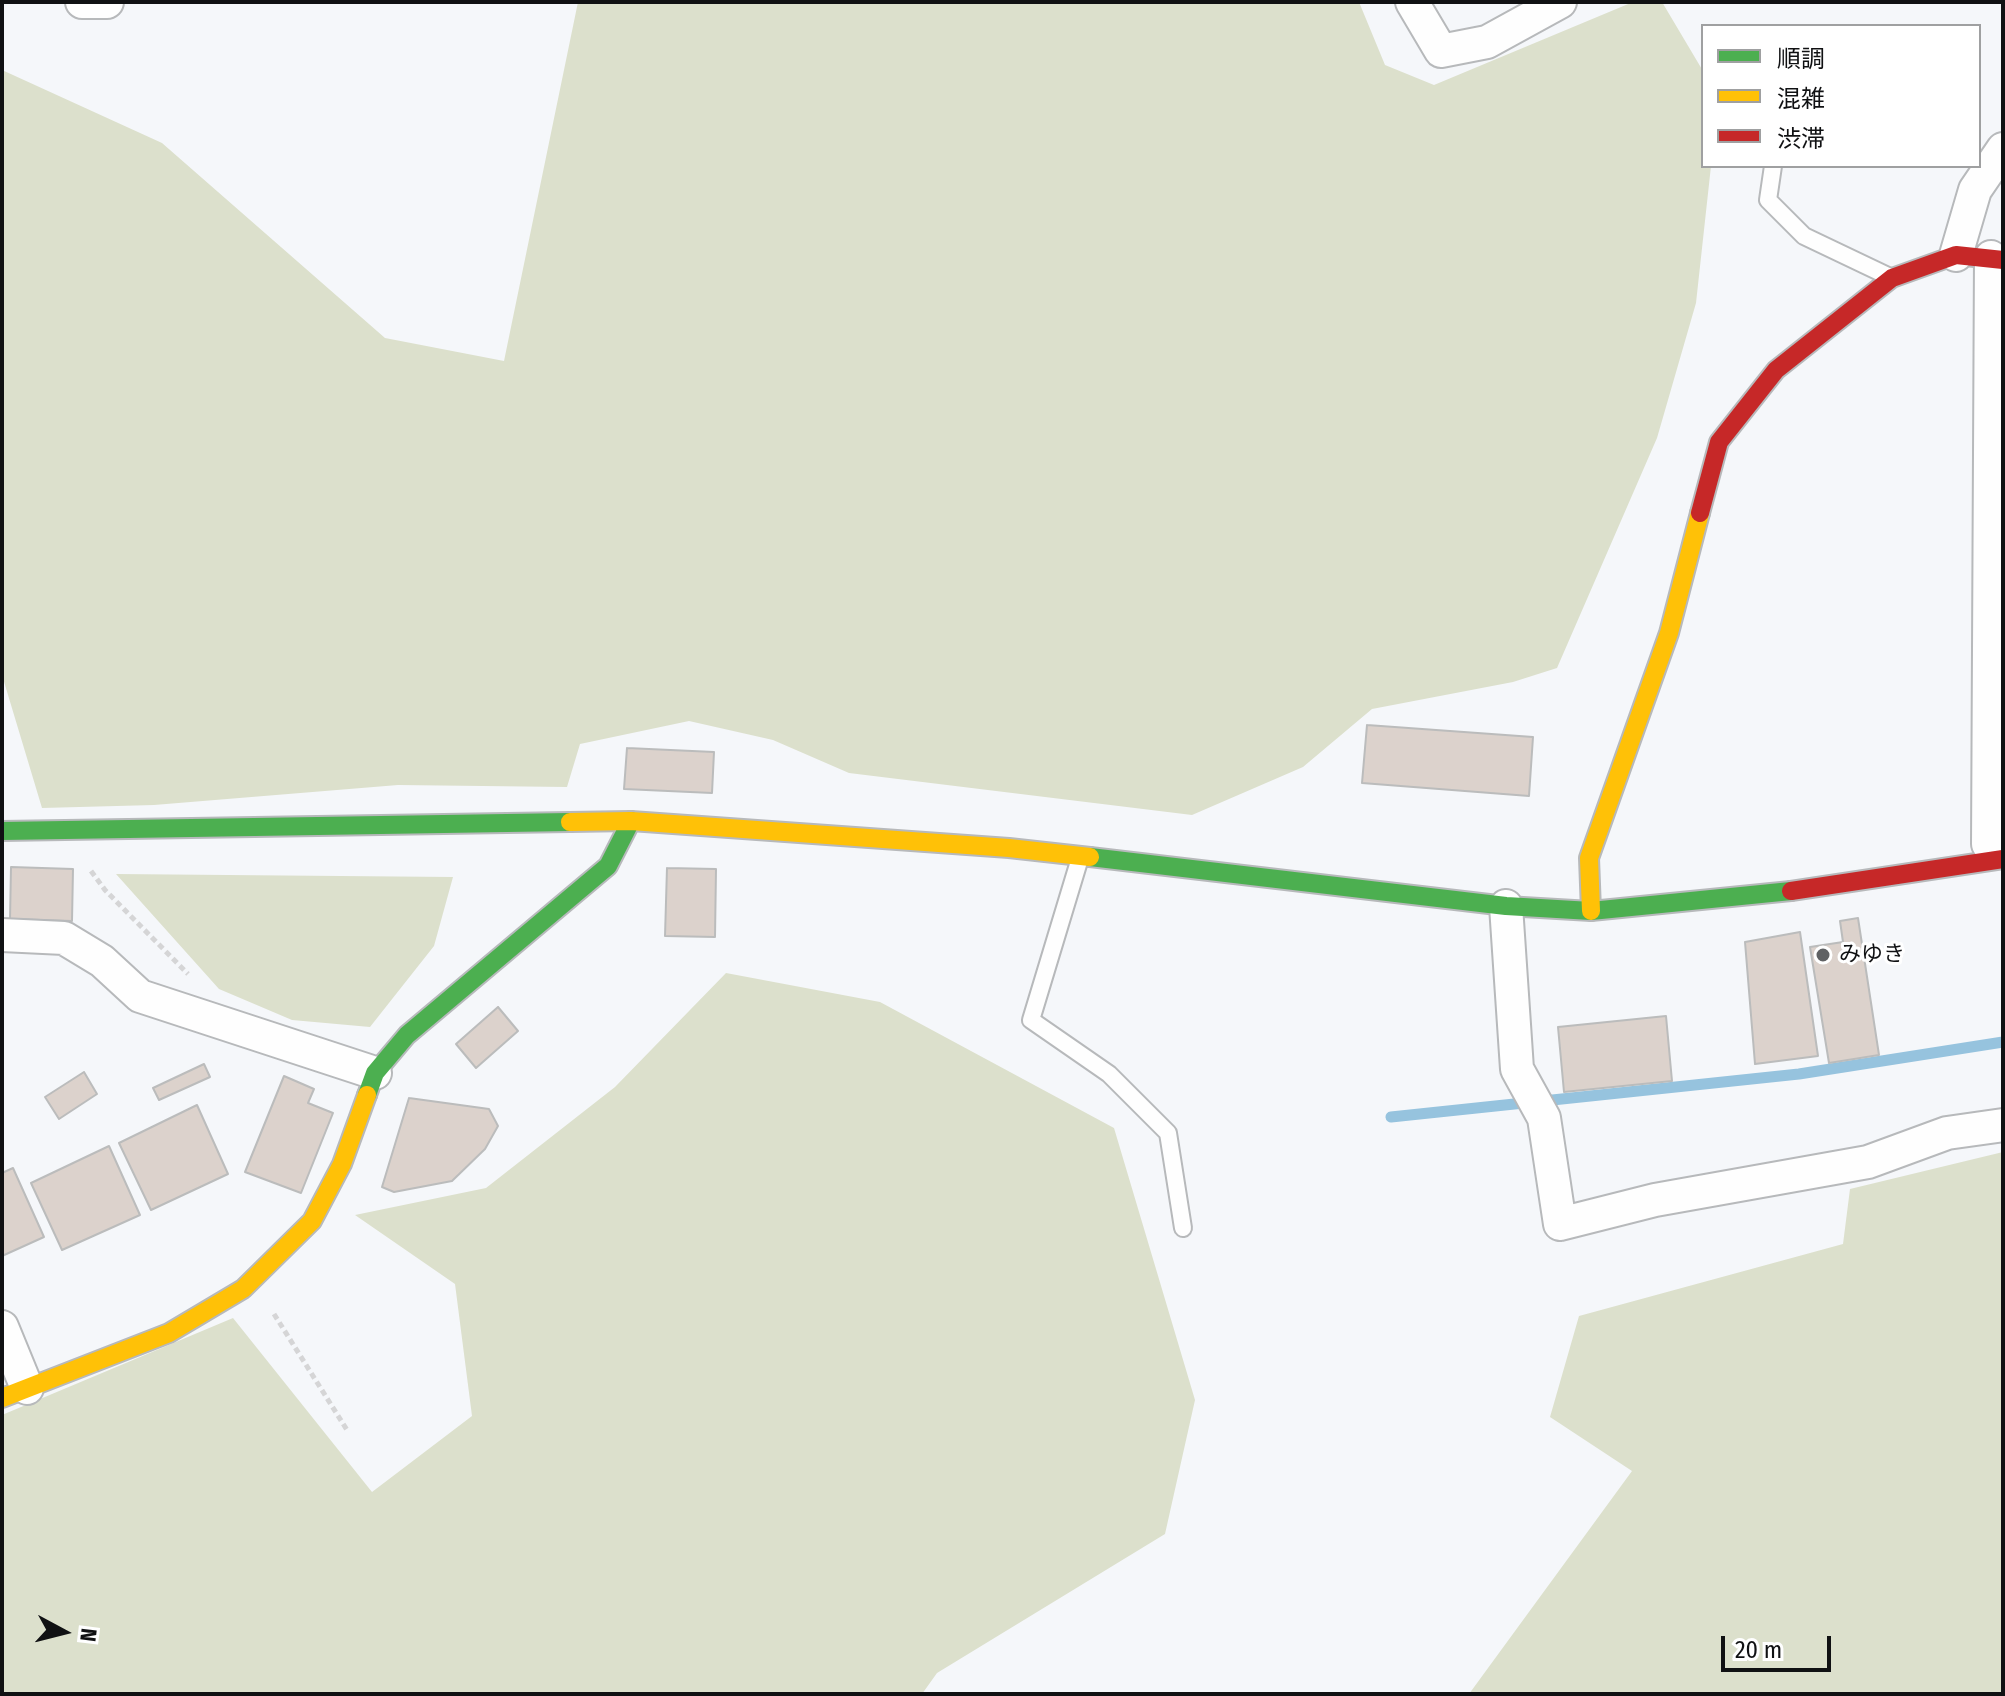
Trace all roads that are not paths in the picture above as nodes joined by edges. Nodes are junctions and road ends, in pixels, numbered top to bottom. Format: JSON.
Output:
{"nodes":[{"id":1,"x":82,"y":2,"type":"edge"},
{"id":2,"x":107,"y":2,"type":"edge"},
{"id":3,"x":1412,"y":2,"type":"edge"},
{"id":4,"x":1560,"y":2,"type":"edge"},
{"id":5,"x":2003,"y":149,"type":"edge"},
{"id":6,"x":1773,"y":168,"type":"edge"},
{"id":7,"x":1956,"y":255,"type":"junction"},
{"id":8,"x":1997,"y":258,"type":"edge"},
{"id":9,"x":1892,"y":278,"type":"junction"},
{"id":10,"x":631,"y":821,"type":"junction"},
{"id":11,"x":2,"y":831,"type":"edge"},
{"id":12,"x":1996,"y":851,"type":"edge"},
{"id":13,"x":1080,"y":856,"type":"junction"},
{"id":14,"x":1506,"y":906,"type":"junction"},
{"id":15,"x":1591,"y":911,"type":"junction"},
{"id":16,"x":2,"y":935,"type":"edge"},
{"id":17,"x":375,"y":1073,"type":"junction"},
{"id":18,"x":2003,"y":1125,"type":"edge"},
{"id":19,"x":1183,"y":1228,"type":"dead end"},
{"id":20,"x":2,"y":1327,"type":"edge"},
{"id":21,"x":14,"y":1393,"type":"edge"}],
"edges":[{"from":1,"to":2,"type":"street"},
{"from":3,"to":4,"type":"street"},
{"from":5,"to":7,"type":"street"},
{"from":6,"to":9,"type":"lane"},
{"from":7,"to":8,"type":"street"},
{"from":7,"to":9,"type":"street"},
{"from":8,"to":12,"type":"street"},
{"from":9,"to":15,"type":"street"},
{"from":10,"to":11,"type":"street"},
{"from":10,"to":13,"type":"street"},
{"from":10,"to":17,"type":"street"},
{"from":12,"to":15,"type":"street"},
{"from":13,"to":14,"type":"street"},
{"from":13,"to":19,"type":"lane"},
{"from":14,"to":15,"type":"street"},
{"from":14,"to":18,"type":"street"},
{"from":16,"to":17,"type":"street"},
{"from":17,"to":21,"type":"street"},
{"from":20,"to":21,"type":"street"}]}
